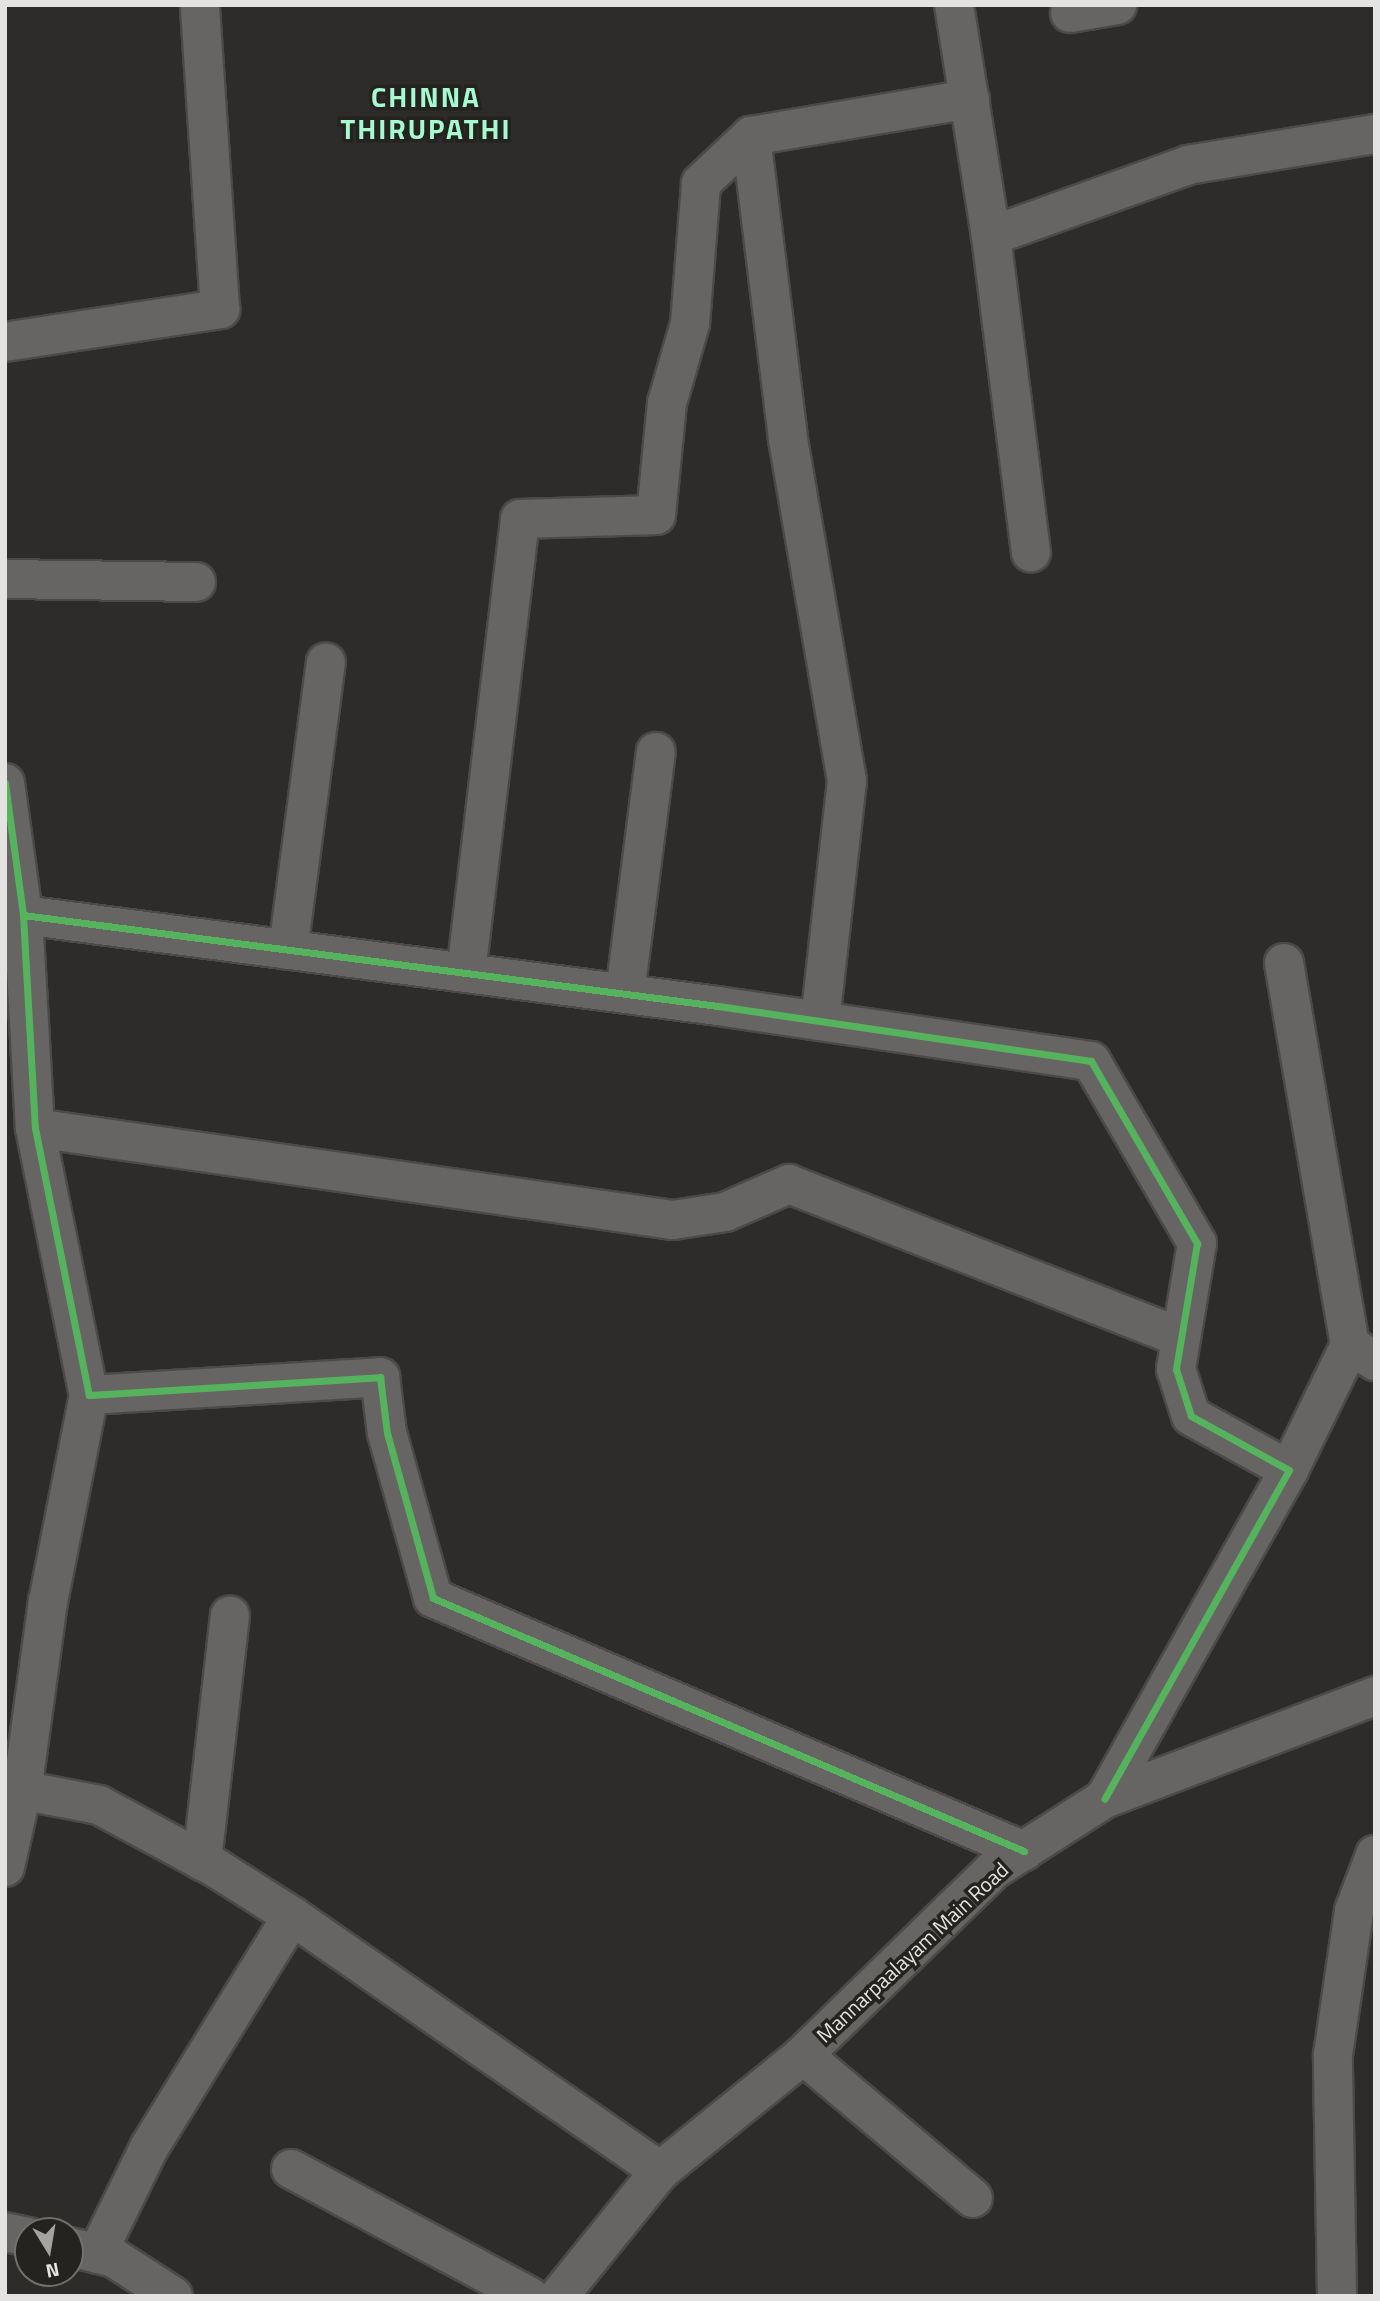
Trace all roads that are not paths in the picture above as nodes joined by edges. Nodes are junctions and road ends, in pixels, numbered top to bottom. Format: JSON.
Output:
{"nodes":[{"id":1,"x":200,"y":5,"type":"edge"},
{"id":2,"x":954,"y":5,"type":"edge"},
{"id":3,"x":1117,"y":5,"type":"edge"},
{"id":4,"x":1070,"y":13,"type":"dead end"},
{"id":5,"x":970,"y":99,"type":"junction"},
{"id":6,"x":1375,"y":134,"type":"edge"},
{"id":7,"x":751,"y":136,"type":"junction"},
{"id":8,"x":991,"y":236,"type":"junction"},
{"id":9,"x":5,"y":342,"type":"edge"},
{"id":10,"x":1031,"y":552,"type":"dead end"},
{"id":11,"x":5,"y":579,"type":"edge"},
{"id":12,"x":195,"y":582,"type":"dead end"},
{"id":13,"x":326,"y":663,"type":"dead end"},
{"id":14,"x":656,"y":752,"type":"dead end"},
{"id":15,"x":5,"y":783,"type":"edge"},
{"id":16,"x":23,"y":915,"type":"junction"},
{"id":17,"x":288,"y":950,"type":"junction"},
{"id":18,"x":1284,"y":963,"type":"dead end"},
{"id":19,"x":466,"y":973,"type":"junction"},
{"id":20,"x":625,"y":993,"type":"junction"},
{"id":21,"x":820,"y":1021,"type":"junction"},
{"id":22,"x":35,"y":1128,"type":"junction"},
{"id":23,"x":1181,"y":1338,"type":"junction"},
{"id":24,"x":1363,"y":1353,"type":"edge"},
{"id":25,"x":89,"y":1395,"type":"junction"},
{"id":26,"x":1289,"y":1470,"type":"junction"},
{"id":27,"x":230,"y":1616,"type":"dead end"},
{"id":28,"x":1375,"y":1696,"type":"edge"},
{"id":29,"x":13,"y":1789,"type":"edge"},
{"id":30,"x":1104,"y":1799,"type":"junction"},
{"id":31,"x":1024,"y":1851,"type":"junction"},
{"id":32,"x":1375,"y":1855,"type":"edge"},
{"id":33,"x":202,"y":1861,"type":"junction"},
{"id":34,"x":5,"y":1867,"type":"edge"},
{"id":35,"x":1364,"y":1912,"type":"edge"},
{"id":36,"x":292,"y":1916,"type":"junction"},
{"id":37,"x":803,"y":2055,"type":"junction"},
{"id":38,"x":290,"y":2169,"type":"dead end"},
{"id":39,"x":660,"y":2171,"type":"junction"},
{"id":40,"x":973,"y":2197,"type":"dead end"},
{"id":41,"x":84,"y":2250,"type":"edge"},
{"id":42,"x":173,"y":2296,"type":"edge"},
{"id":43,"x":529,"y":2296,"type":"edge"},
{"id":44,"x":559,"y":2296,"type":"edge"},
{"id":45,"x":1337,"y":2296,"type":"edge"}],
"edges":[{"from":1,"to":9,"type":"street"},
{"from":2,"to":5,"type":"street"},
{"from":3,"to":4,"type":"street"},
{"from":5,"to":7,"type":"street"},
{"from":5,"to":8,"type":"street"},
{"from":6,"to":8,"type":"street"},
{"from":7,"to":19,"type":"street"},
{"from":7,"to":21,"type":"street"},
{"from":8,"to":10,"type":"street"},
{"from":11,"to":12,"type":"street"},
{"from":13,"to":17,"type":"street"},
{"from":14,"to":20,"type":"street"},
{"from":15,"to":16,"type":"street"},
{"from":16,"to":17,"type":"street"},
{"from":16,"to":22,"type":"street"},
{"from":17,"to":19,"type":"street"},
{"from":18,"to":24,"type":"street"},
{"from":19,"to":20,"type":"street"},
{"from":20,"to":21,"type":"street"},
{"from":21,"to":23,"type":"street"},
{"from":22,"to":23,"type":"street"},
{"from":22,"to":25,"type":"street"},
{"from":23,"to":26,"type":"street"},
{"from":24,"to":26,"type":"street"},
{"from":25,"to":29,"type":"street"},
{"from":25,"to":31,"type":"street"},
{"from":26,"to":30,"type":"street"},
{"from":27,"to":33,"type":"street"},
{"from":28,"to":30,"type":"street","name":"Mannarpaalayam Main Road"},
{"from":29,"to":33,"type":"street"},
{"from":29,"to":34,"type":"street"},
{"from":30,"to":31,"type":"street","name":"Mannarpaalayam Main Road"},
{"from":31,"to":37,"type":"street","name":"Mannarpaalayam Main Road"},
{"from":32,"to":35,"type":"street"},
{"from":33,"to":36,"type":"street"},
{"from":35,"to":45,"type":"street"},
{"from":36,"to":39,"type":"street"},
{"from":36,"to":41,"type":"street"},
{"from":37,"to":39,"type":"street","name":"Mannarpaalayam Main Road"},
{"from":37,"to":40,"type":"street"},
{"from":38,"to":43,"type":"street"},
{"from":39,"to":44,"type":"street","name":"Mannarpaalayam Main Road"},
{"from":41,"to":42,"type":"street"}]}
